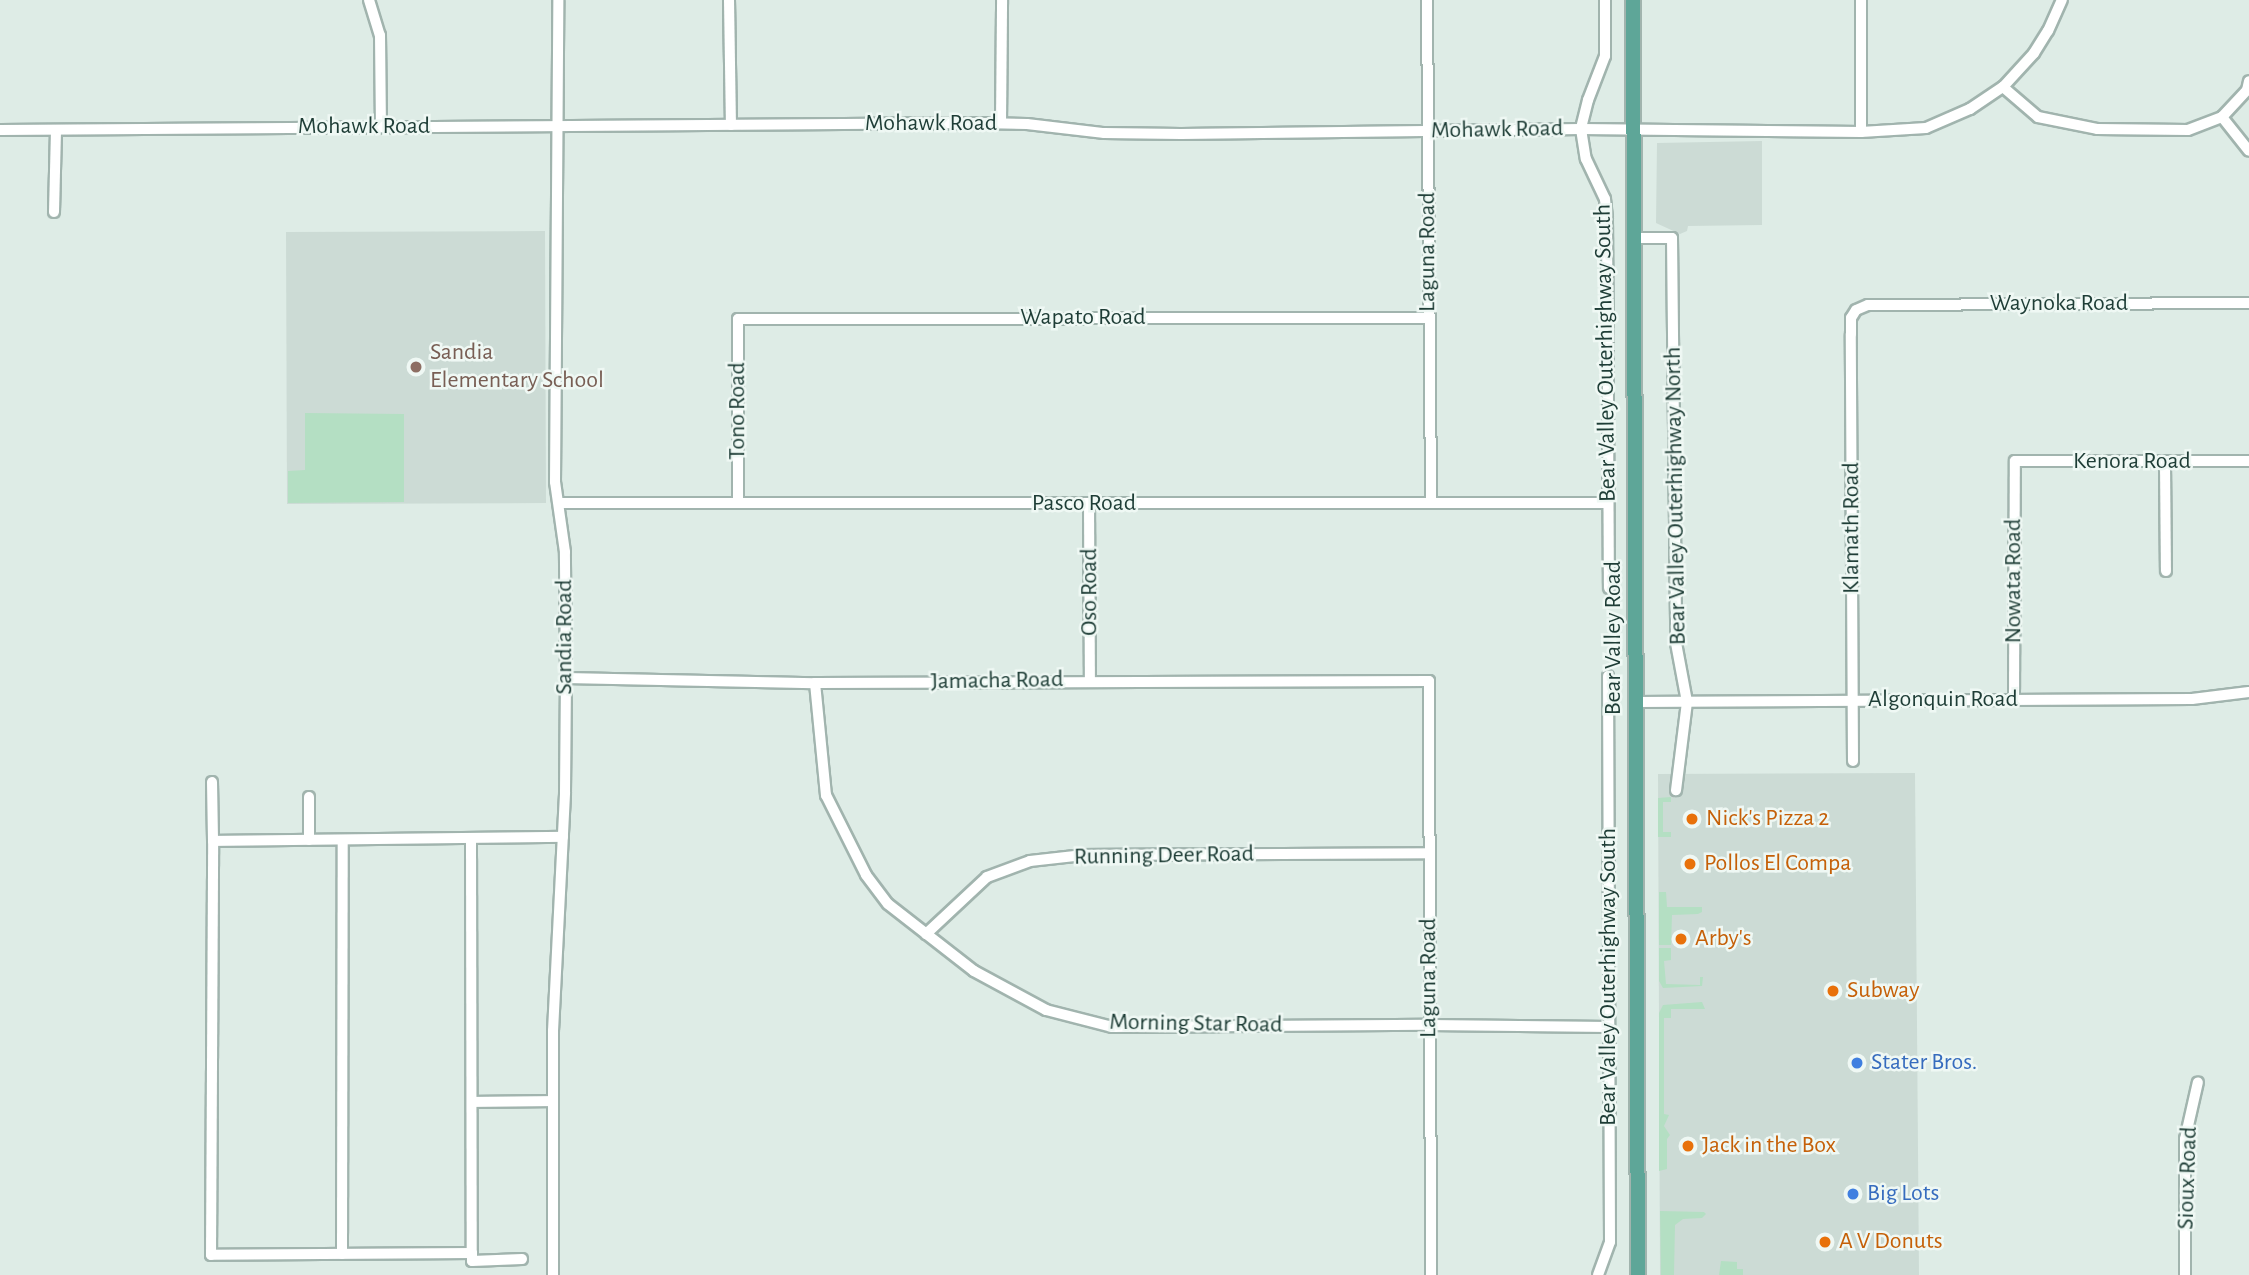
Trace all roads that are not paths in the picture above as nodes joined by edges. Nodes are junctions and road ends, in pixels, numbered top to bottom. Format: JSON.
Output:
{"nodes":[{"id":1,"x":369,"y":0,"type":"edge"},
{"id":2,"x":558,"y":0,"type":"edge"},
{"id":3,"x":729,"y":0,"type":"edge"},
{"id":4,"x":1002,"y":0,"type":"edge"},
{"id":5,"x":1427,"y":0,"type":"edge"},
{"id":6,"x":1605,"y":0,"type":"edge"},
{"id":7,"x":1633,"y":0,"type":"edge"},
{"id":8,"x":1861,"y":0,"type":"edge"},
{"id":9,"x":2062,"y":0,"type":"edge"},
{"id":10,"x":2249,"y":81,"type":"edge"},
{"id":11,"x":2003,"y":87,"type":"junction"},
{"id":12,"x":2222,"y":117,"type":"junction"},
{"id":13,"x":1001,"y":123,"type":"junction"},
{"id":14,"x":731,"y":125,"type":"junction"},
{"id":15,"x":382,"y":126,"type":"junction"},
{"id":16,"x":558,"y":126,"type":"junction"},
{"id":17,"x":1581,"y":129,"type":"junction"},
{"id":18,"x":0,"y":130,"type":"edge"},
{"id":19,"x":57,"y":130,"type":"junction"},
{"id":20,"x":1428,"y":131,"type":"junction"},
{"id":21,"x":1633,"y":132,"type":"junction"},
{"id":22,"x":1861,"y":132,"type":"junction"},
{"id":23,"x":2249,"y":151,"type":"edge"},
{"id":24,"x":54,"y":212,"type":"dead end"},
{"id":25,"x":1635,"y":238,"type":"junction"},
{"id":26,"x":2249,"y":303,"type":"edge"},
{"id":27,"x":1868,"y":305,"type":"joint"},
{"id":28,"x":1428,"y":318,"type":"junction"},
{"id":29,"x":738,"y":319,"type":"joint"},
{"id":30,"x":2015,"y":461,"type":"joint"},
{"id":31,"x":2249,"y":461,"type":"edge"},
{"id":32,"x":2165,"y":463,"type":"junction"},
{"id":33,"x":559,"y":503,"type":"junction"},
{"id":34,"x":738,"y":503,"type":"junction"},
{"id":35,"x":1431,"y":503,"type":"junction"},
{"id":36,"x":1608,"y":503,"type":"junction"},
{"id":37,"x":1089,"y":504,"type":"junction"},
{"id":38,"x":2166,"y":571,"type":"dead end"},
{"id":39,"x":1609,"y":588,"type":"dead end"},
{"id":40,"x":1608,"y":676,"type":"dead end"},
{"id":41,"x":566,"y":678,"type":"junction"},
{"id":42,"x":1090,"y":680,"type":"junction"},
{"id":43,"x":1429,"y":681,"type":"joint"},
{"id":44,"x":816,"y":683,"type":"junction"},
{"id":45,"x":2249,"y":692,"type":"edge"},
{"id":46,"x":1853,"y":700,"type":"junction"},
{"id":47,"x":2014,"y":700,"type":"junction"},
{"id":48,"x":1637,"y":702,"type":"junction"},
{"id":49,"x":1687,"y":702,"type":"junction"},
{"id":50,"x":1853,"y":761,"type":"dead end"},
{"id":51,"x":212,"y":782,"type":"dead end"},
{"id":52,"x":1676,"y":790,"type":"dead end"},
{"id":53,"x":309,"y":797,"type":"dead end"},
{"id":54,"x":563,"y":837,"type":"junction"},
{"id":55,"x":471,"y":839,"type":"junction"},
{"id":56,"x":309,"y":840,"type":"junction"},
{"id":57,"x":344,"y":840,"type":"junction"},
{"id":58,"x":213,"y":841,"type":"junction"},
{"id":59,"x":1428,"y":853,"type":"junction"},
{"id":60,"x":926,"y":934,"type":"junction"},
{"id":61,"x":1429,"y":1025,"type":"junction"},
{"id":62,"x":1609,"y":1027,"type":"junction"},
{"id":63,"x":2198,"y":1082,"type":"dead end"},
{"id":64,"x":553,"y":1101,"type":"junction"},
{"id":65,"x":472,"y":1102,"type":"junction"},
{"id":66,"x":472,"y":1253,"type":"junction"},
{"id":67,"x":342,"y":1254,"type":"junction"},
{"id":68,"x":522,"y":1259,"type":"dead end"},
{"id":69,"x":553,"y":1275,"type":"edge"},
{"id":70,"x":1431,"y":1275,"type":"edge"},
{"id":71,"x":1598,"y":1275,"type":"edge"},
{"id":72,"x":1638,"y":1275,"type":"edge"},
{"id":73,"x":2185,"y":1275,"type":"edge"}],
"edges":[{"from":1,"to":15,"type":"street"},
{"from":2,"to":16,"type":"street","name":"Sandia Road"},
{"from":3,"to":14,"type":"street"},
{"from":4,"to":13,"type":"street"},
{"from":5,"to":20,"type":"street","name":"Laguna Road"},
{"from":6,"to":17,"type":"street","name":"Bear Valley Outerhighway South"},
{"from":7,"to":21,"type":"main road","name":"Bear Valley Road"},
{"from":8,"to":22,"type":"street"},
{"from":9,"to":11,"type":"street","name":"Mohawk Road"},
{"from":10,"to":12,"type":"street"},
{"from":11,"to":12,"type":"street"},
{"from":11,"to":22,"type":"street","name":"Mohawk Road"},
{"from":12,"to":23,"type":"street"},
{"from":13,"to":14,"type":"street","name":"Mohawk Road"},
{"from":13,"to":20,"type":"street","name":"Mohawk Road"},
{"from":14,"to":16,"type":"street","name":"Mohawk Road"},
{"from":15,"to":16,"type":"street","name":"Mohawk Road"},
{"from":15,"to":19,"type":"street","name":"Mohawk Road"},
{"from":16,"to":33,"type":"street","name":"Sandia Road"},
{"from":17,"to":20,"type":"street","name":"Mohawk Road"},
{"from":17,"to":21,"type":"street","name":"Mohawk Road"},
{"from":17,"to":36,"type":"street","name":"Bear Valley Outerhighway South"},
{"from":18,"to":19,"type":"street","name":"Mohawk Road"},
{"from":19,"to":24,"type":"street"},
{"from":20,"to":28,"type":"street","name":"Laguna Road"},
{"from":21,"to":22,"type":"street","name":"Mohawk Road"},
{"from":21,"to":25,"type":"main road","name":"Bear Valley Road"},
{"from":25,"to":48,"type":"main road","name":"Bear Valley Road"},
{"from":25,"to":49,"type":"street","name":"Bear Valley Outerhighway North"},
{"from":26,"to":27,"type":"street","name":"Waynoka Road"},
{"from":27,"to":46,"type":"street","name":"Klamath Road"},
{"from":28,"to":29,"type":"street","name":"Wapato Road"},
{"from":28,"to":35,"type":"street","name":"Laguna Road"},
{"from":29,"to":34,"type":"street","name":"Tono Road"},
{"from":30,"to":32,"type":"street","name":"Kenora Road"},
{"from":30,"to":47,"type":"street","name":"Nowata Road"},
{"from":31,"to":32,"type":"street","name":"Kenora Road"},
{"from":32,"to":38,"type":"street"},
{"from":33,"to":34,"type":"street","name":"Pasco Road"},
{"from":33,"to":41,"type":"street","name":"Sandia Road"},
{"from":34,"to":37,"type":"street","name":"Pasco Road"},
{"from":35,"to":36,"type":"street","name":"Pasco Road"},
{"from":35,"to":37,"type":"street","name":"Pasco Road"},
{"from":36,"to":39,"type":"street","name":"Bear Valley Outerhighway South"},
{"from":37,"to":42,"type":"street","name":"Oso Road"},
{"from":40,"to":62,"type":"street","name":"Bear Valley Outerhighway South"},
{"from":41,"to":44,"type":"street","name":"Jamacha Road"},
{"from":41,"to":54,"type":"street","name":"Sandia Road"},
{"from":42,"to":43,"type":"street","name":"Jamacha Road"},
{"from":42,"to":44,"type":"street","name":"Jamacha Road"},
{"from":43,"to":59,"type":"street","name":"Laguna Road"},
{"from":44,"to":60,"type":"street","name":"Morning Star Road"},
{"from":45,"to":47,"type":"street","name":"Algonquin Road"},
{"from":46,"to":47,"type":"street","name":"Algonquin Road"},
{"from":46,"to":49,"type":"street","name":"Algonquin Road"},
{"from":46,"to":50,"type":"street","name":"Klamath Road"},
{"from":48,"to":49,"type":"street","name":"Algonquin Road"},
{"from":48,"to":72,"type":"main road","name":"Bear Valley Road"},
{"from":49,"to":52,"type":"street","name":"Bear Valley Outerhighway North"},
{"from":51,"to":58,"type":"street"},
{"from":53,"to":56,"type":"street"},
{"from":54,"to":55,"type":"street"},
{"from":54,"to":64,"type":"street","name":"Sandia Road"},
{"from":55,"to":57,"type":"street"},
{"from":55,"to":65,"type":"street"},
{"from":56,"to":57,"type":"street"},
{"from":56,"to":58,"type":"street"},
{"from":57,"to":67,"type":"street"},
{"from":58,"to":67,"type":"street"},
{"from":59,"to":60,"type":"street","name":"Running Deer Road"},
{"from":59,"to":61,"type":"street","name":"Laguna Road"},
{"from":60,"to":61,"type":"street","name":"Morning Star Road"},
{"from":61,"to":62,"type":"street","name":"Morning Star Road"},
{"from":61,"to":70,"type":"street","name":"Laguna Road"},
{"from":62,"to":71,"type":"street","name":"Bear Valley Outerhighway South"},
{"from":63,"to":73,"type":"street","name":"Sioux Road"},
{"from":64,"to":65,"type":"street"},
{"from":64,"to":69,"type":"street","name":"Sandia Road"},
{"from":65,"to":66,"type":"street"},
{"from":66,"to":67,"type":"street"},
{"from":66,"to":68,"type":"street"}]}
